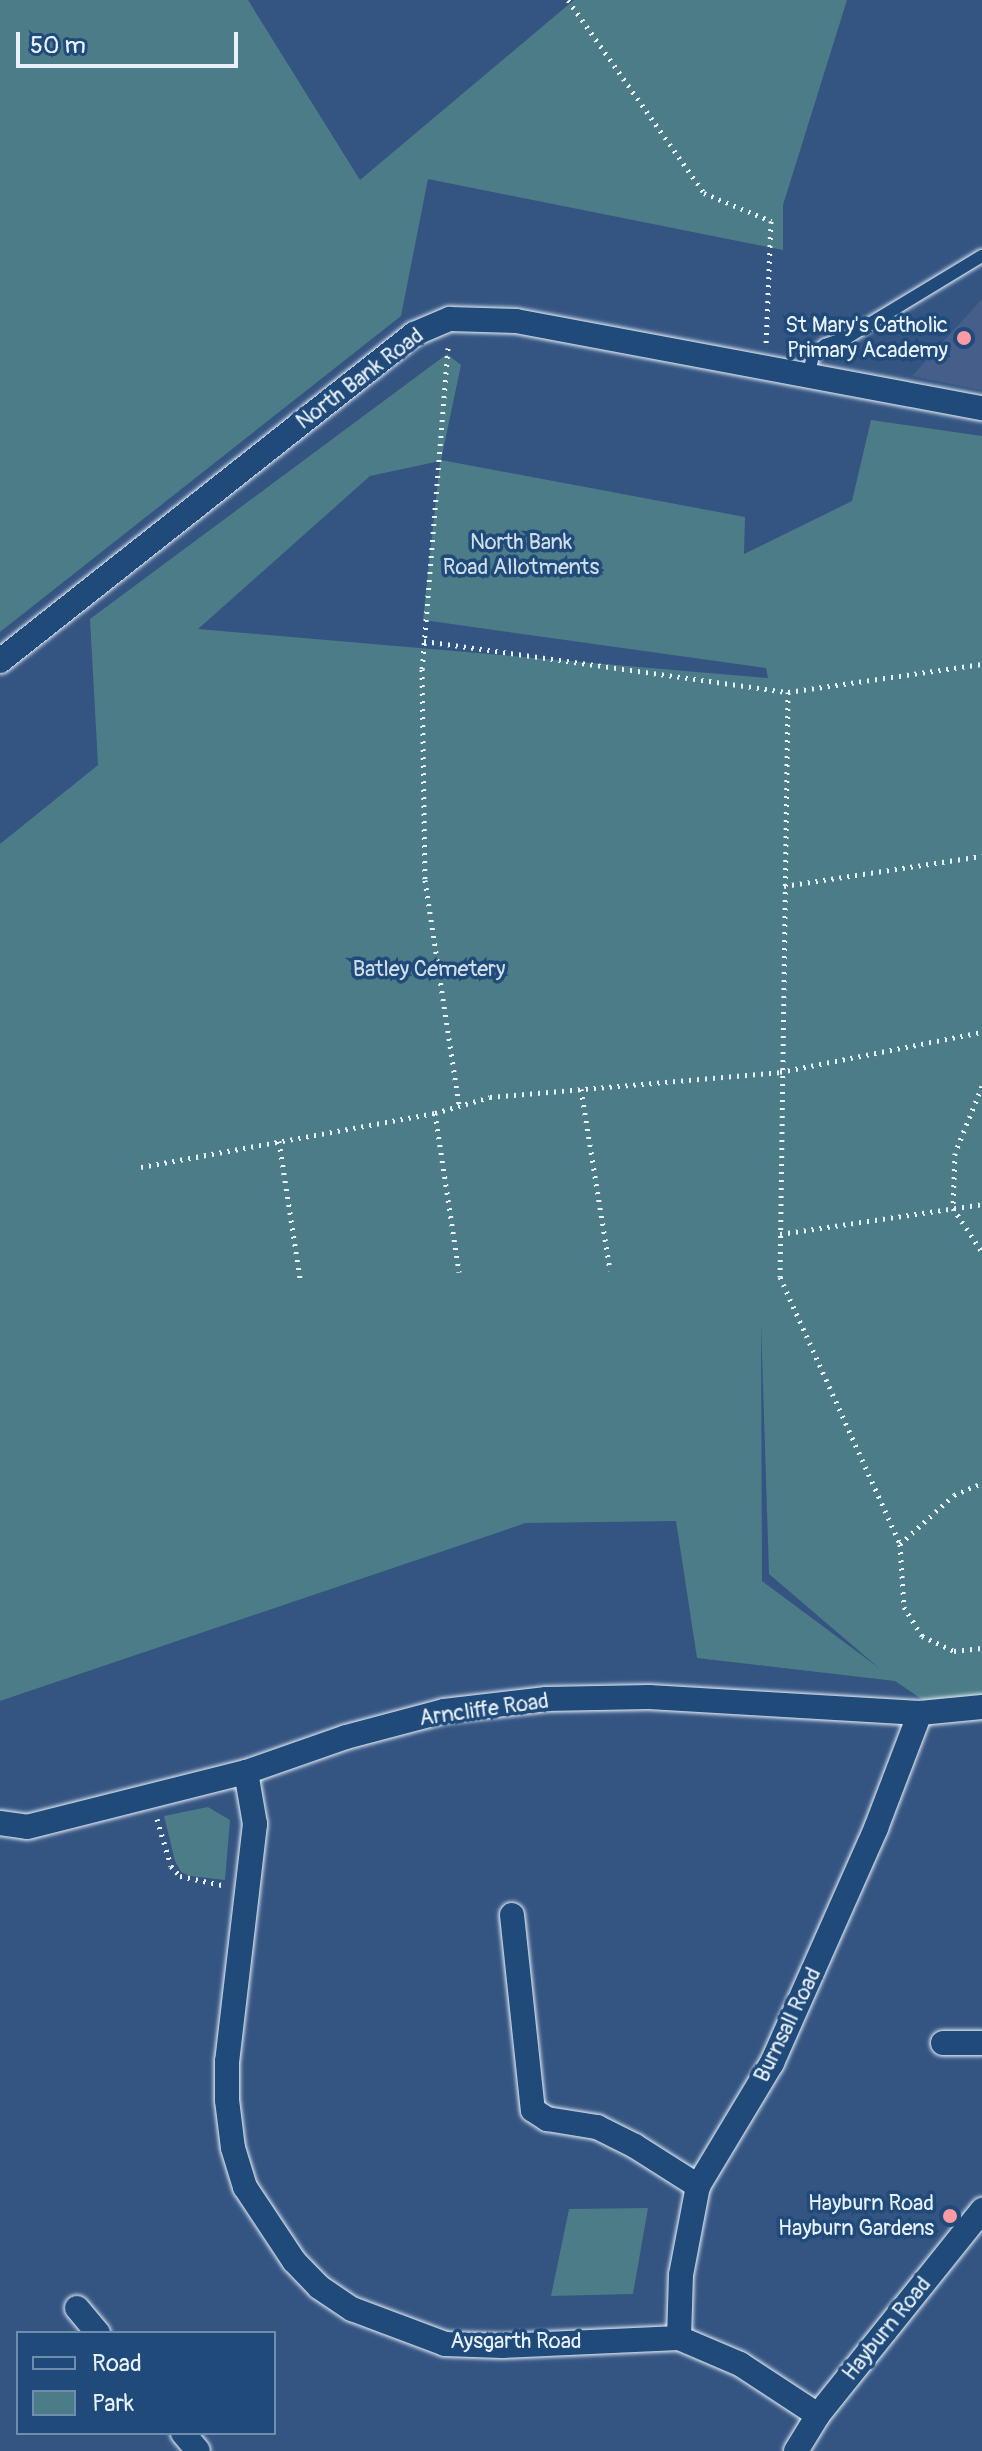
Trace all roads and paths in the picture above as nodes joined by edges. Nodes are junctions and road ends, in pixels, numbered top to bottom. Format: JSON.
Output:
{"nodes":[{"id":1,"x":568,"y":0,"type":"edge"},
{"id":2,"x":982,"y":256,"type":"edge"},
{"id":3,"x":450,"y":319,"type":"junction"},
{"id":4,"x":765,"y":367,"type":"junction"},
{"id":5,"x":808,"y":375,"type":"junction"},
{"id":6,"x":982,"y":408,"type":"edge"},
{"id":7,"x":424,"y":641,"type":"junction"},
{"id":8,"x":0,"y":661,"type":"edge"},
{"id":9,"x":982,"y":664,"type":"edge"},
{"id":10,"x":788,"y":692,"type":"junction"},
{"id":11,"x":982,"y":856,"type":"edge"},
{"id":12,"x":784,"y":886,"type":"junction"},
{"id":13,"x":982,"y":1032,"type":"edge"},
{"id":14,"x":780,"y":1072,"type":"junction"},
{"id":15,"x":982,"y":1086,"type":"edge"},
{"id":16,"x":581,"y":1089,"type":"junction"},
{"id":17,"x":459,"y":1105,"type":"junction"},
{"id":18,"x":435,"y":1113,"type":"junction"},
{"id":19,"x":279,"y":1141,"type":"junction"},
{"id":20,"x":141,"y":1167,"type":"dead end"},
{"id":21,"x":982,"y":1204,"type":"edge"},
{"id":22,"x":953,"y":1208,"type":"junction"},
{"id":23,"x":780,"y":1234,"type":"junction"},
{"id":24,"x":982,"y":1252,"type":"edge"},
{"id":25,"x":610,"y":1271,"type":"dead end"},
{"id":26,"x":459,"y":1272,"type":"dead end"},
{"id":27,"x":300,"y":1278,"type":"dead end"},
{"id":28,"x":982,"y":1483,"type":"edge"},
{"id":29,"x":900,"y":1544,"type":"junction"},
{"id":30,"x":982,"y":1648,"type":"edge"},
{"id":31,"x":982,"y":1707,"type":"edge"},
{"id":32,"x":920,"y":1713,"type":"junction"},
{"id":33,"x":246,"y":1772,"type":"junction"},
{"id":34,"x":151,"y":1794,"type":"junction"},
{"id":35,"x":0,"y":1823,"type":"edge"},
{"id":36,"x":246,"y":1888,"type":"junction"},
{"id":37,"x":512,"y":1915,"type":"dead end"},
{"id":38,"x":943,"y":2043,"type":"dead end"},
{"id":39,"x":982,"y":2043,"type":"edge"},
{"id":40,"x":698,"y":2186,"type":"junction"},
{"id":41,"x":982,"y":2210,"type":"edge"},
{"id":42,"x":77,"y":2308,"type":"dead end"},
{"id":43,"x":96,"y":2331,"type":"edge"},
{"id":44,"x":679,"y":2338,"type":"junction"},
{"id":45,"x":818,"y":2415,"type":"junction"},
{"id":46,"x":185,"y":2435,"type":"edge"},
{"id":47,"x":198,"y":2451,"type":"edge"},
{"id":48,"x":796,"y":2451,"type":"edge"}],
"edges":[{"from":1,"to":4,"type":"path"},
{"from":2,"to":5,"type":"lane"},
{"from":3,"to":4,"type":"street","name":"North Bank Road"},
{"from":3,"to":7,"type":"path"},
{"from":3,"to":8,"type":"street","name":"North Bank Road"},
{"from":4,"to":5,"type":"street","name":"North Bank Road"},
{"from":5,"to":6,"type":"street","name":"North Bank Road"},
{"from":7,"to":10,"type":"path"},
{"from":7,"to":17,"type":"path"},
{"from":9,"to":10,"type":"path"},
{"from":10,"to":12,"type":"path"},
{"from":11,"to":12,"type":"path"},
{"from":12,"to":14,"type":"path"},
{"from":13,"to":14,"type":"path"},
{"from":14,"to":16,"type":"path"},
{"from":14,"to":23,"type":"path"},
{"from":15,"to":22,"type":"path"},
{"from":16,"to":17,"type":"path"},
{"from":16,"to":25,"type":"path"},
{"from":17,"to":18,"type":"path"},
{"from":18,"to":19,"type":"path"},
{"from":18,"to":26,"type":"path"},
{"from":19,"to":20,"type":"path"},
{"from":19,"to":27,"type":"path"},
{"from":21,"to":22,"type":"path"},
{"from":22,"to":23,"type":"path"},
{"from":22,"to":24,"type":"path"},
{"from":23,"to":29,"type":"path"},
{"from":28,"to":29,"type":"path"},
{"from":29,"to":30,"type":"path"},
{"from":31,"to":32,"type":"street","name":"Arncliffe Road"},
{"from":32,"to":33,"type":"street","name":"Arncliffe Road"},
{"from":32,"to":40,"type":"street","name":"Burnsall Road"},
{"from":33,"to":34,"type":"street","name":"Arncliffe Road"},
{"from":33,"to":36,"type":"street","name":"Aysgarth Road"},
{"from":34,"to":35,"type":"street","name":"Arncliffe Road"},
{"from":34,"to":36,"type":"path"},
{"from":36,"to":44,"type":"street","name":"Aysgarth Road"},
{"from":37,"to":40,"type":"street"},
{"from":38,"to":39,"type":"street"},
{"from":40,"to":44,"type":"street","name":"Burnsall Road"},
{"from":41,"to":45,"type":"street","name":"Hayburn Road"},
{"from":42,"to":43,"type":"street"},
{"from":44,"to":45,"type":"street","name":"Aysgarth Road"},
{"from":45,"to":48,"type":"street","name":"Hayburn Road"},
{"from":46,"to":47,"type":"street"}]}
